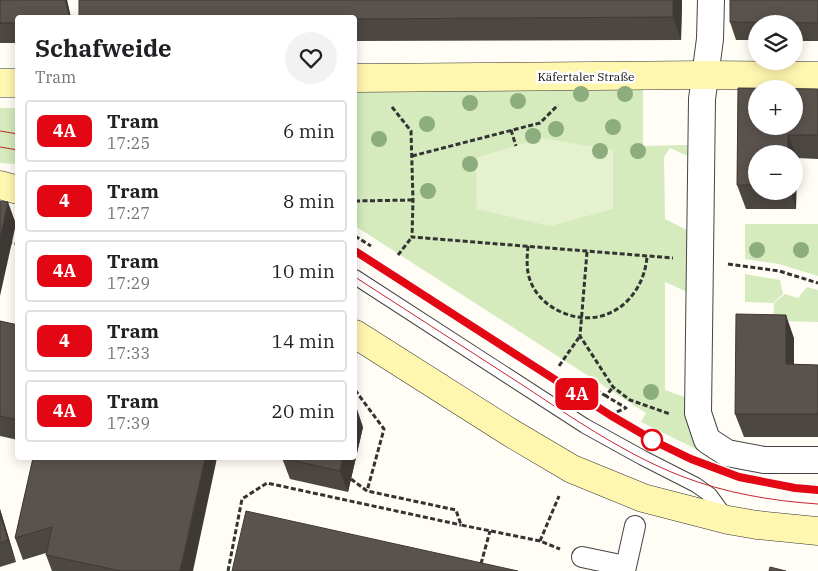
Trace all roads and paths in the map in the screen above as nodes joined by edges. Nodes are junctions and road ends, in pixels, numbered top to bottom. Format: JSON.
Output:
{"nodes":[{"id":1,"x":710,"y":0,"type":"edge"},
{"id":2,"x":704,"y":75,"type":"junction"},
{"id":3,"x":818,"y":76,"type":"edge"},
{"id":4,"x":390,"y":77,"type":"junction"},
{"id":5,"x":357,"y":78,"type":"edge"},
{"id":6,"x":0,"y":83,"type":"edge"},
{"id":7,"x":15,"y":83,"type":"edge"},
{"id":8,"x":560,"y":102,"type":"dead end"},
{"id":9,"x":511,"y":130,"type":"junction"},
{"id":10,"x":516,"y":146,"type":"dead end"},
{"id":11,"x":412,"y":156,"type":"junction"},
{"id":12,"x":0,"y":185,"type":"edge"},
{"id":13,"x":15,"y":189,"type":"edge"},
{"id":14,"x":413,"y":200,"type":"junction"},
{"id":15,"x":357,"y":202,"type":"edge"},
{"id":16,"x":357,"y":237,"type":"edge"},
{"id":17,"x":412,"y":237,"type":"junction"},
{"id":18,"x":0,"y":240,"type":"edge"},
{"id":19,"x":15,"y":243,"type":"edge"},
{"id":20,"x":371,"y":246,"type":"dead end"},
{"id":21,"x":528,"y":246,"type":"junction"},
{"id":22,"x":587,"y":252,"type":"junction"},
{"id":23,"x":398,"y":256,"type":"dead end"},
{"id":24,"x":647,"y":257,"type":"junction"},
{"id":25,"x":700,"y":259,"type":"junction"},
{"id":26,"x":357,"y":278,"type":"edge"},
{"id":27,"x":818,"y":283,"type":"edge"},
{"id":28,"x":581,"y":318,"type":"junction"},
{"id":29,"x":357,"y":335,"type":"edge"},
{"id":30,"x":580,"y":336,"type":"junction"},
{"id":31,"x":560,"y":366,"type":"dead end"},
{"id":32,"x":583,"y":382,"type":"dead end"},
{"id":33,"x":357,"y":393,"type":"edge"},
{"id":34,"x":606,"y":396,"type":"dead end"},
{"id":35,"x":698,"y":413,"type":"junction"},
{"id":36,"x":818,"y":460,"type":"edge"},
{"id":37,"x":351,"y":479,"type":"dead end"},
{"id":38,"x":367,"y":491,"type":"junction"},
{"id":39,"x":639,"y":512,"type":"junction"},
{"id":40,"x":728,"y":520,"type":"junction"},
{"id":41,"x":460,"y":524,"type":"junction"},
{"id":42,"x":490,"y":530,"type":"junction"},
{"id":43,"x":818,"y":531,"type":"edge"},
{"id":44,"x":582,"y":557,"type":"joint"},
{"id":45,"x":625,"y":569,"type":"edge"},
{"id":46,"x":228,"y":571,"type":"edge"},
{"id":47,"x":479,"y":571,"type":"edge"}],
"edges":[{"from":1,"to":2,"type":"street"},
{"from":2,"to":3,"type":"main road","name":"Käfertaler Straße"},
{"from":2,"to":4,"type":"main road","name":"Käfertaler Straße"},
{"from":2,"to":25,"type":"street"},
{"from":4,"to":5,"type":"main road","name":"Käfertaler Straße"},
{"from":4,"to":11,"type":"path"},
{"from":6,"to":7,"type":"main road"},
{"from":8,"to":9,"type":"path"},
{"from":9,"to":10,"type":"path"},
{"from":9,"to":11,"type":"path"},
{"from":11,"to":14,"type":"path"},
{"from":12,"to":13,"type":"main road"},
{"from":14,"to":15,"type":"path"},
{"from":14,"to":17,"type":"path"},
{"from":16,"to":20,"type":"path"},
{"from":17,"to":21,"type":"path"},
{"from":17,"to":23,"type":"path"},
{"from":18,"to":19,"type":"path"},
{"from":21,"to":22,"type":"path"},
{"from":21,"to":28,"type":"path"},
{"from":22,"to":24,"type":"path"},
{"from":22,"to":28,"type":"path"},
{"from":24,"to":25,"type":"path"},
{"from":24,"to":28,"type":"path"},
{"from":25,"to":27,"type":"path"},
{"from":25,"to":35,"type":"street"},
{"from":26,"to":40,"type":"lane"},
{"from":28,"to":30,"type":"path"},
{"from":29,"to":39,"type":"main road"},
{"from":30,"to":31,"type":"path"},
{"from":30,"to":35,"type":"path"},
{"from":32,"to":34,"type":"path"},
{"from":33,"to":38,"type":"path"},
{"from":35,"to":36,"type":"street"},
{"from":37,"to":38,"type":"path"},
{"from":38,"to":41,"type":"path"},
{"from":39,"to":40,"type":"main road"},
{"from":39,"to":45,"type":"street"},
{"from":40,"to":43,"type":"main road"},
{"from":41,"to":42,"type":"path"},
{"from":41,"to":46,"type":"path"},
{"from":42,"to":44,"type":"path"},
{"from":42,"to":47,"type":"path"},
{"from":44,"to":45,"type":"street"}]}
